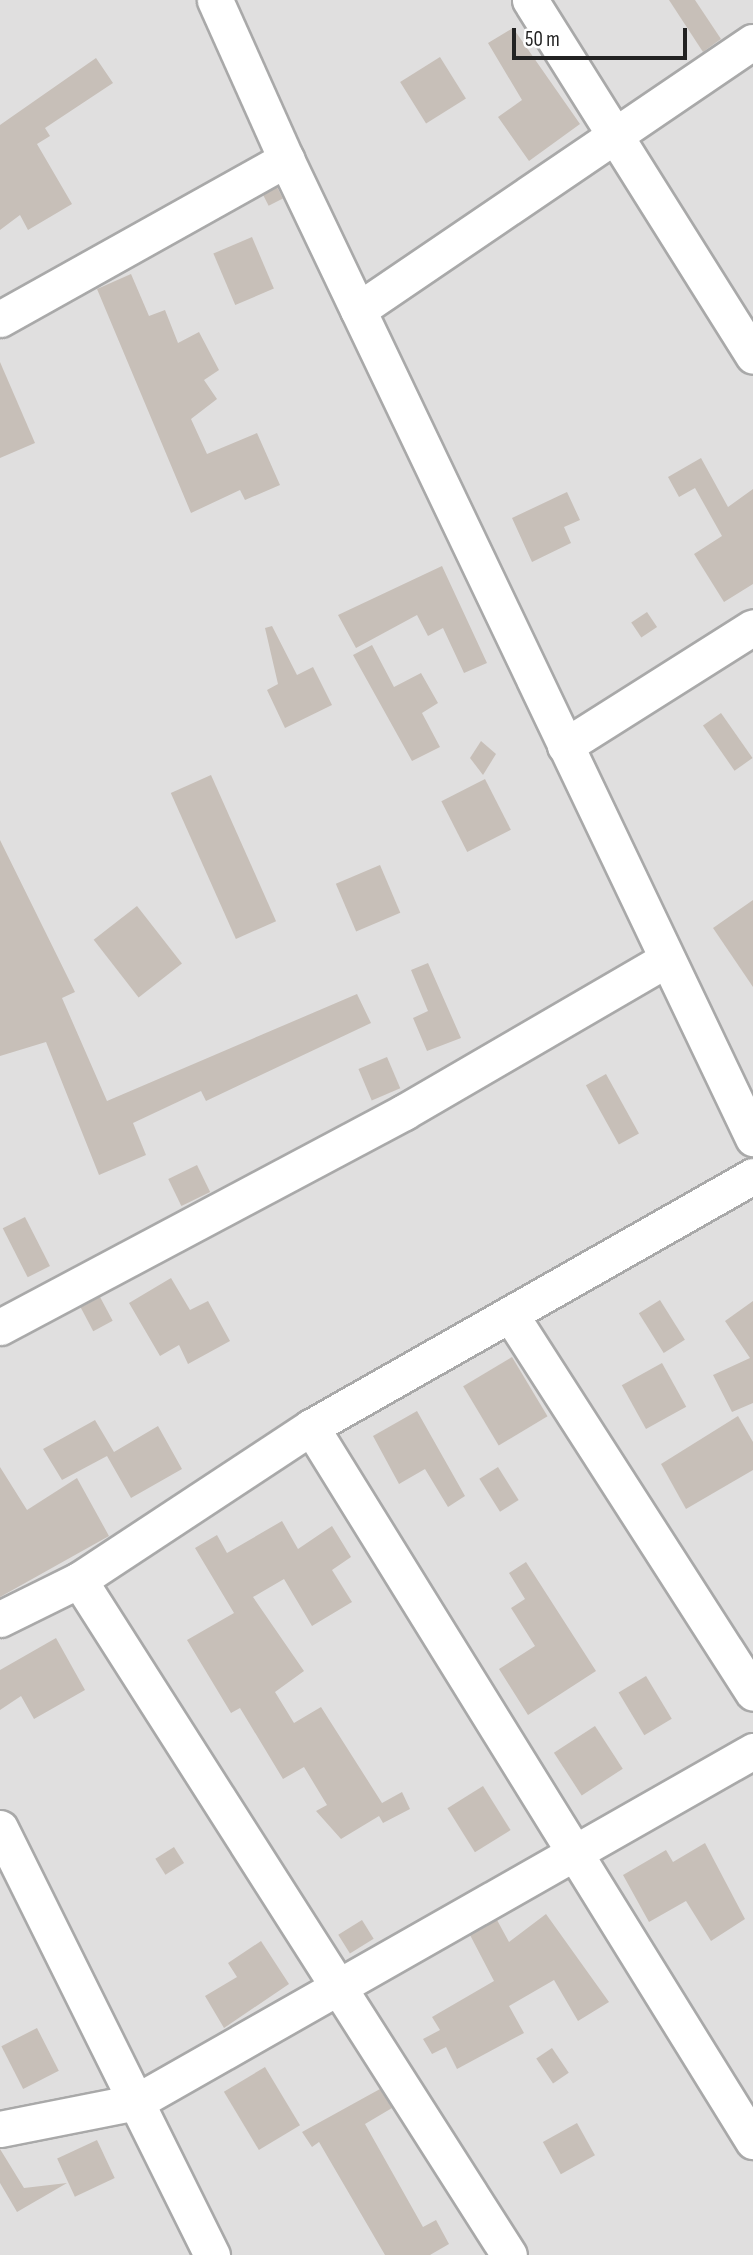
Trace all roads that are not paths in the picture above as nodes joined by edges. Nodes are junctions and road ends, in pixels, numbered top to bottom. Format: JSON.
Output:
{"nodes":[{"id":1,"x":215,"y":0,"type":"edge"},
{"id":2,"x":530,"y":0,"type":"edge"},
{"id":3,"x":753,"y":42,"type":"edge"},
{"id":4,"x":617,"y":134,"type":"junction"},
{"id":5,"x":286,"y":159,"type":"junction"},
{"id":6,"x":358,"y":310,"type":"junction"},
{"id":7,"x":0,"y":319,"type":"edge"},
{"id":8,"x":753,"y":356,"type":"edge"},
{"id":9,"x":753,"y":627,"type":"edge"},
{"id":10,"x":565,"y":746,"type":"junction"},
{"id":11,"x":667,"y":959,"type":"junction"},
{"id":12,"x":753,"y":1139,"type":"edge"},
{"id":13,"x":753,"y":1176,"type":"edge"},
{"id":14,"x":510,"y":1314,"type":"junction"},
{"id":15,"x":0,"y":1327,"type":"edge"},
{"id":16,"x":311,"y":1427,"type":"junction"},
{"id":17,"x":79,"y":1580,"type":"junction"},
{"id":18,"x":0,"y":1619,"type":"edge"},
{"id":19,"x":753,"y":1693,"type":"edge"},
{"id":20,"x":753,"y":1751,"type":"edge"},
{"id":21,"x":0,"y":1828,"type":"edge"},
{"id":22,"x":574,"y":1852,"type":"junction"},
{"id":23,"x":337,"y":1984,"type":"junction"},
{"id":24,"x":136,"y":2102,"type":"junction"},
{"id":25,"x":0,"y":2129,"type":"edge"},
{"id":26,"x":753,"y":2141,"type":"edge"},
{"id":27,"x":212,"y":2255,"type":"edge"},
{"id":28,"x":509,"y":2255,"type":"edge"}],
"edges":[{"from":1,"to":5,"type":"street"},
{"from":2,"to":4,"type":"street"},
{"from":3,"to":4,"type":"street"},
{"from":4,"to":6,"type":"street"},
{"from":4,"to":8,"type":"street"},
{"from":5,"to":6,"type":"street"},
{"from":5,"to":7,"type":"street"},
{"from":6,"to":10,"type":"street"},
{"from":9,"to":10,"type":"street"},
{"from":10,"to":11,"type":"street"},
{"from":11,"to":12,"type":"street"},
{"from":11,"to":15,"type":"street"},
{"from":13,"to":14,"type":"street"},
{"from":14,"to":16,"type":"street"},
{"from":14,"to":19,"type":"street"},
{"from":16,"to":17,"type":"street"},
{"from":16,"to":22,"type":"street"},
{"from":17,"to":18,"type":"street"},
{"from":17,"to":23,"type":"street"},
{"from":20,"to":22,"type":"street"},
{"from":21,"to":24,"type":"street"},
{"from":22,"to":23,"type":"street"},
{"from":22,"to":26,"type":"street"},
{"from":23,"to":24,"type":"street"},
{"from":23,"to":28,"type":"street"},
{"from":24,"to":25,"type":"street"},
{"from":24,"to":27,"type":"street"}]}
